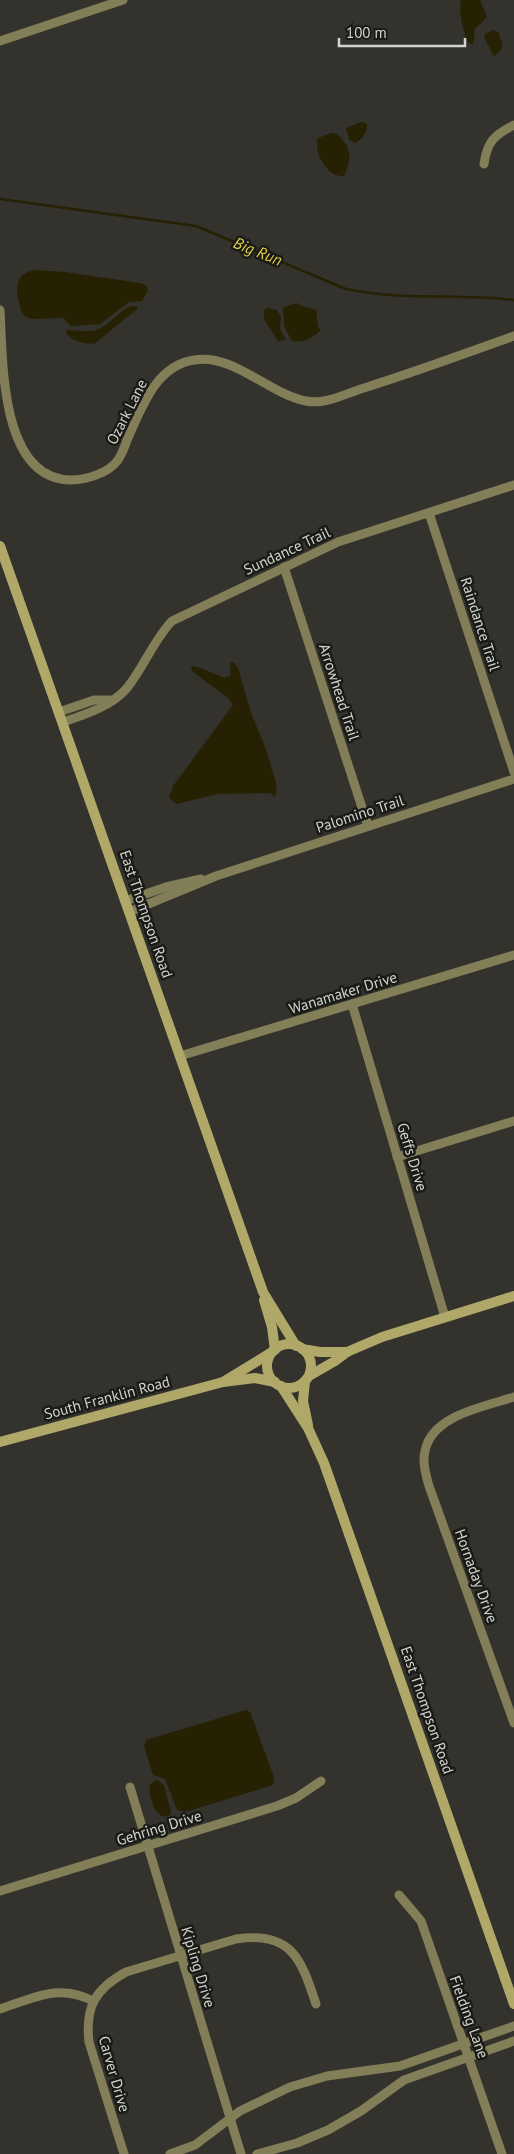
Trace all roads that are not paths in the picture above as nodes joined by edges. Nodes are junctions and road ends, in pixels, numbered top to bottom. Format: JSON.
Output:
{"nodes":[{"id":1,"x":123,"y":0,"type":"edge"},
{"id":2,"x":0,"y":41,"type":"edge"},
{"id":3,"x":514,"y":125,"type":"edge"},
{"id":4,"x":484,"y":164,"type":"dead end"},
{"id":5,"x":0,"y":310,"type":"edge"},
{"id":6,"x":514,"y":336,"type":"edge"},
{"id":7,"x":514,"y":485,"type":"edge"},
{"id":8,"x":429,"y":513,"type":"junction"},
{"id":9,"x":0,"y":546,"type":"edge"},
{"id":10,"x":284,"y":567,"type":"junction"},
{"id":11,"x":111,"y":700,"type":"junction"},
{"id":12,"x":59,"y":712,"type":"junction"},
{"id":13,"x":63,"y":722,"type":"junction"},
{"id":14,"x":514,"y":772,"type":"edge"},
{"id":15,"x":514,"y":778,"type":"edge"},
{"id":16,"x":368,"y":826,"type":"junction"},
{"id":17,"x":216,"y":876,"type":"junction"},
{"id":18,"x":125,"y":901,"type":"junction"},
{"id":19,"x":129,"y":912,"type":"junction"},
{"id":20,"x":514,"y":955,"type":"edge"},
{"id":21,"x":352,"y":1004,"type":"junction"},
{"id":22,"x":180,"y":1056,"type":"junction"},
{"id":23,"x":514,"y":1121,"type":"edge"},
{"id":24,"x":397,"y":1157,"type":"junction"},
{"id":25,"x":263,"y":1292,"type":"junction"},
{"id":26,"x":514,"y":1296,"type":"edge"},
{"id":27,"x":445,"y":1317,"type":"junction"},
{"id":28,"x":299,"y":1347,"type":"junction"},
{"id":29,"x":274,"y":1351,"type":"junction"},
{"id":30,"x":347,"y":1352,"type":"junction"},
{"id":31,"x":307,"y":1378,"type":"junction"},
{"id":32,"x":222,"y":1382,"type":"junction"},
{"id":33,"x":278,"y":1384,"type":"junction"},
{"id":34,"x":514,"y":1397,"type":"edge"},
{"id":35,"x":308,"y":1428,"type":"junction"},
{"id":36,"x":0,"y":1442,"type":"edge"},
{"id":37,"x":514,"y":1723,"type":"edge"},
{"id":38,"x":321,"y":1781,"type":"dead end"},
{"id":39,"x":130,"y":1787,"type":"dead end"},
{"id":40,"x":148,"y":1846,"type":"junction"},
{"id":41,"x":0,"y":1891,"type":"edge"},
{"id":42,"x":399,"y":1895,"type":"dead end"},
{"id":43,"x":180,"y":1956,"type":"junction"},
{"id":44,"x":93,"y":2001,"type":"junction"},
{"id":45,"x":316,"y":2004,"type":"dead end"},
{"id":46,"x":514,"y":2004,"type":"edge"},
{"id":47,"x":0,"y":2009,"type":"edge"},
{"id":48,"x":514,"y":2026,"type":"edge"},
{"id":49,"x":514,"y":2041,"type":"edge"},
{"id":50,"x":464,"y":2044,"type":"junction"},
{"id":51,"x":469,"y":2057,"type":"junction"},
{"id":52,"x":230,"y":2118,"type":"junction"},
{"id":53,"x":124,"y":2154,"type":"edge"},
{"id":54,"x":170,"y":2154,"type":"edge"},
{"id":55,"x":241,"y":2154,"type":"edge"},
{"id":56,"x":257,"y":2154,"type":"edge"},
{"id":57,"x":502,"y":2154,"type":"edge"}],
"edges":[{"from":1,"to":2,"type":"street"},
{"from":3,"to":4,"type":"street"},
{"from":5,"to":6,"type":"street","name":"Ozark Lane"},
{"from":7,"to":8,"type":"street","name":"Sundance Trail"},
{"from":8,"to":10,"type":"street","name":"Sundance Trail"},
{"from":8,"to":14,"type":"street","name":"Raindance Trail"},
{"from":9,"to":12,"type":"main road","name":"East Thompson Road"},
{"from":10,"to":11,"type":"street","name":"Sundance Trail"},
{"from":10,"to":16,"type":"street","name":"Arrowhead Trail"},
{"from":11,"to":12,"type":"street"},
{"from":11,"to":13,"type":"street","name":"Sundance Trail"},
{"from":12,"to":13,"type":"main road","name":"East Thompson Road"},
{"from":13,"to":18,"type":"main road","name":"East Thompson Road"},
{"from":15,"to":16,"type":"street","name":"Palomino Trail"},
{"from":16,"to":17,"type":"street","name":"Palomino Trail"},
{"from":17,"to":18,"type":"street","name":"Palomino Trail"},
{"from":17,"to":19,"type":"street","name":"Palomino Trail"},
{"from":18,"to":19,"type":"main road","name":"East Thompson Road"},
{"from":19,"to":22,"type":"main road","name":"East Thompson Road"},
{"from":20,"to":21,"type":"street","name":"Wanamaker Drive"},
{"from":21,"to":22,"type":"street","name":"Wanamaker Drive"},
{"from":21,"to":24,"type":"street","name":"Geffs Drive"},
{"from":22,"to":25,"type":"main road","name":"East Thompson Road"},
{"from":23,"to":24,"type":"street"},
{"from":24,"to":27,"type":"street","name":"Geffs Drive"},
{"from":25,"to":28,"type":"main road","name":"East Thompson Road"},
{"from":25,"to":29,"type":"main road","name":"East Thompson Road"},
{"from":26,"to":27,"type":"main road"},
{"from":27,"to":30,"type":"main road"},
{"from":28,"to":29,"type":"main road"},
{"from":28,"to":30,"type":"main road"},
{"from":28,"to":31,"type":"main road"},
{"from":29,"to":32,"type":"main road","name":"South Franklin Road"},
{"from":29,"to":33,"type":"main road"},
{"from":30,"to":31,"type":"main road"},
{"from":31,"to":33,"type":"main road"},
{"from":31,"to":35,"type":"main road","name":"East Thompson Road"},
{"from":32,"to":33,"type":"main road","name":"South Franklin Road"},
{"from":32,"to":36,"type":"main road","name":"South Franklin Road"},
{"from":33,"to":35,"type":"main road","name":"East Thompson Road"},
{"from":34,"to":37,"type":"street","name":"Hornaday Drive"},
{"from":35,"to":46,"type":"main road","name":"East Thompson Road"},
{"from":38,"to":40,"type":"street","name":"Gehring Drive"},
{"from":39,"to":40,"type":"street","name":"Kipling Drive"},
{"from":40,"to":41,"type":"street","name":"Gehring Drive"},
{"from":40,"to":43,"type":"street","name":"Kipling Drive"},
{"from":42,"to":50,"type":"street","name":"Fielding Lane"},
{"from":43,"to":44,"type":"street"},
{"from":43,"to":45,"type":"street"},
{"from":43,"to":52,"type":"street","name":"Kipling Drive"},
{"from":44,"to":47,"type":"street"},
{"from":44,"to":53,"type":"street","name":"Carver Drive"},
{"from":48,"to":50,"type":"street"},
{"from":49,"to":51,"type":"street"},
{"from":50,"to":51,"type":"street","name":"Fielding Lane"},
{"from":50,"to":52,"type":"street"},
{"from":51,"to":56,"type":"street"},
{"from":51,"to":57,"type":"street","name":"Fielding Lane"},
{"from":52,"to":54,"type":"street"},
{"from":52,"to":55,"type":"street","name":"Kipling Drive"}]}
